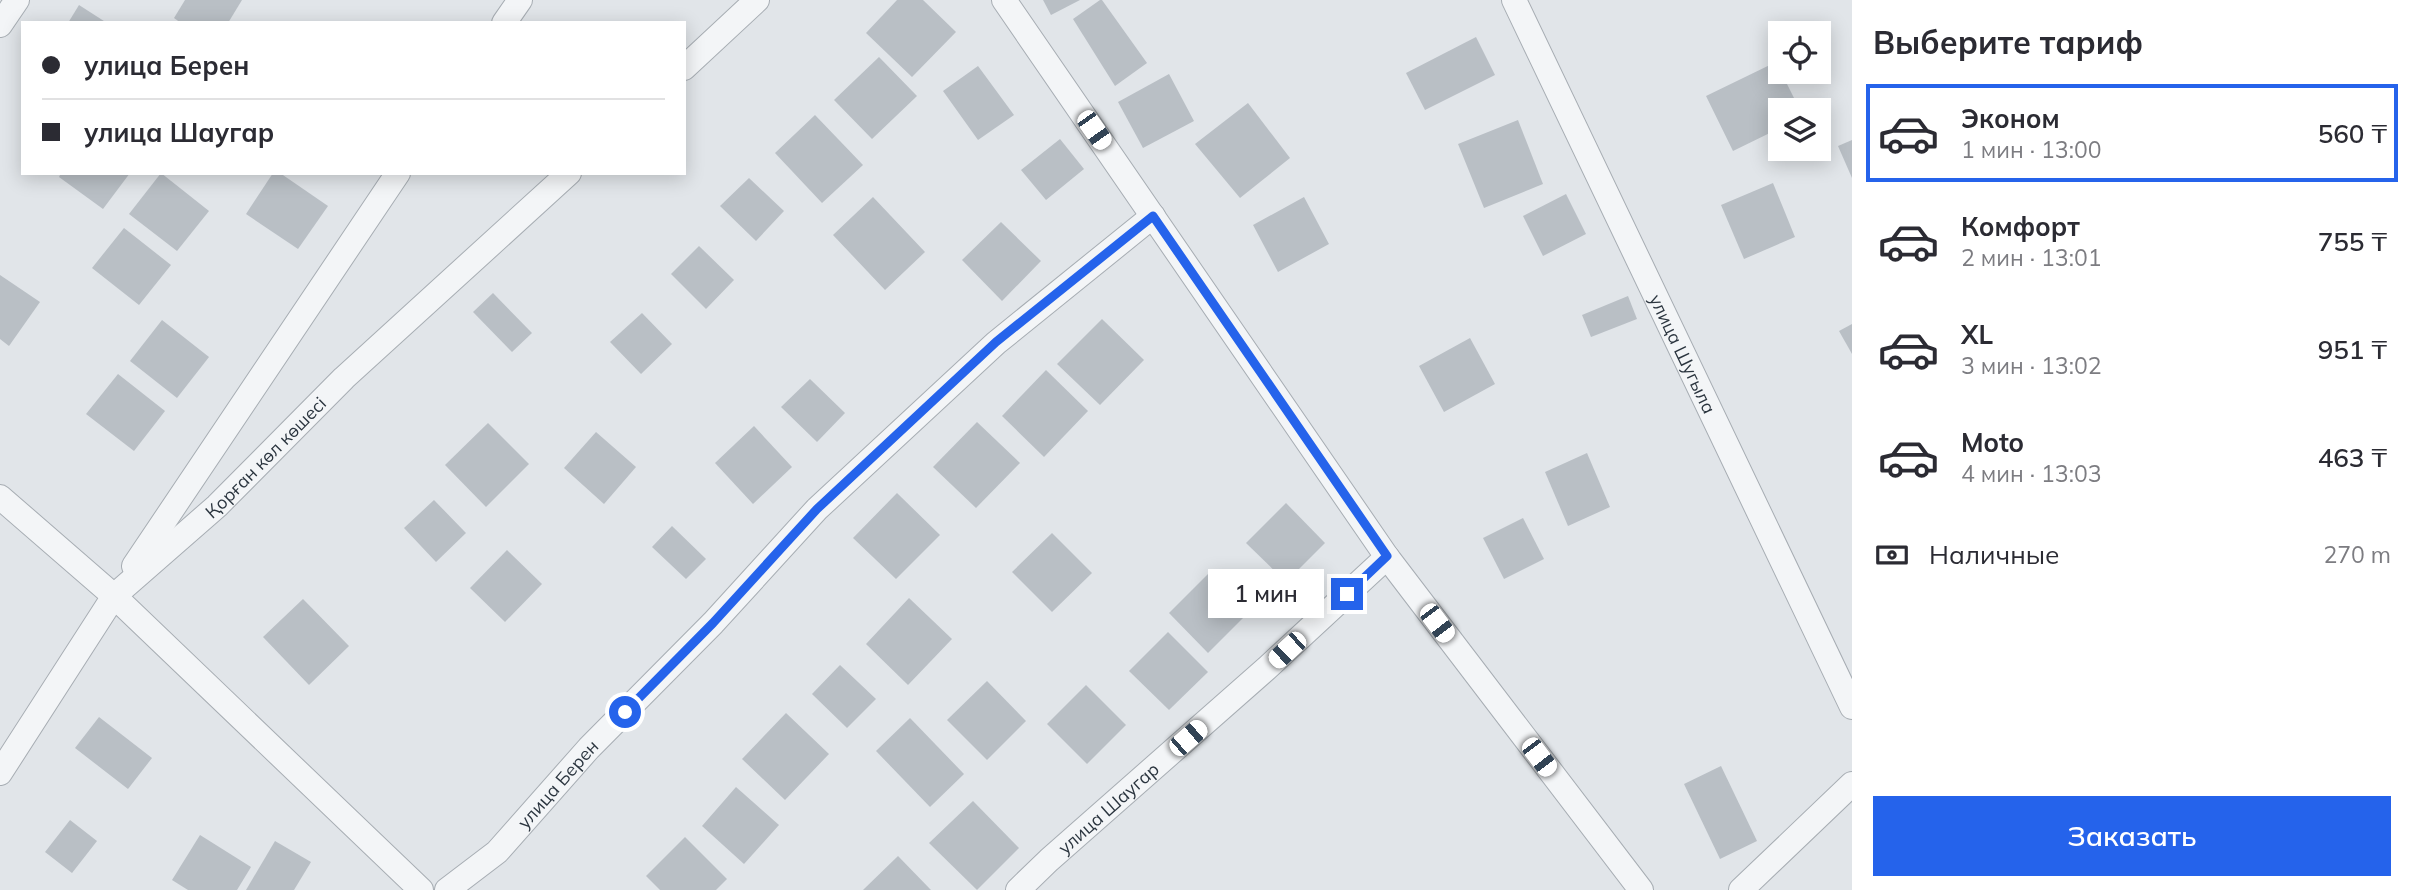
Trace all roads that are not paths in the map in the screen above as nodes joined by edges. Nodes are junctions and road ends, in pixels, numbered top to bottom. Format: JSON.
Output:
{"nodes":[{"id":1,"x":17,"y":0,"type":"edge"},
{"id":2,"x":520,"y":0,"type":"edge"},
{"id":3,"x":757,"y":0,"type":"edge"},
{"id":4,"x":1004,"y":0,"type":"edge"},
{"id":5,"x":1514,"y":0,"type":"edge"},
{"id":6,"x":505,"y":21,"type":"edge"},
{"id":7,"x":0,"y":25,"type":"edge"},
{"id":8,"x":686,"y":66,"type":"edge"},
{"id":9,"x":397,"y":175,"type":"edge"},
{"id":10,"x":567,"y":175,"type":"edge"},
{"id":11,"x":1153,"y":216,"type":"junction"},
{"id":12,"x":0,"y":497,"type":"edge"},
{"id":13,"x":1387,"y":556,"type":"junction"},
{"id":14,"x":114,"y":596,"type":"junction"},
{"id":15,"x":1852,"y":707,"type":"edge"},
{"id":16,"x":0,"y":773,"type":"edge"},
{"id":17,"x":1852,"y":784,"type":"edge"},
{"id":18,"x":421,"y":890,"type":"edge"},
{"id":19,"x":447,"y":890,"type":"edge"},
{"id":20,"x":1018,"y":890,"type":"edge"},
{"id":21,"x":1641,"y":890,"type":"edge"},
{"id":22,"x":1741,"y":890,"type":"edge"}],
"edges":[{"from":1,"to":7,"type":"street"},
{"from":2,"to":6,"type":"street"},
{"from":3,"to":8,"type":"street"},
{"from":4,"to":11,"type":"street"},
{"from":5,"to":15,"type":"street","name":"улица Шугыла"},
{"from":9,"to":14,"type":"street"},
{"from":10,"to":14,"type":"street","name":"Қорған көл көшесі"},
{"from":11,"to":13,"type":"street"},
{"from":11,"to":19,"type":"street","name":"улица Берен"},
{"from":12,"to":14,"type":"street"},
{"from":13,"to":20,"type":"street","name":"улица Шаугар"},
{"from":13,"to":21,"type":"street"},
{"from":14,"to":16,"type":"street","name":"Қорған көл көшесі"},
{"from":14,"to":18,"type":"street"},
{"from":17,"to":22,"type":"street"}]}
